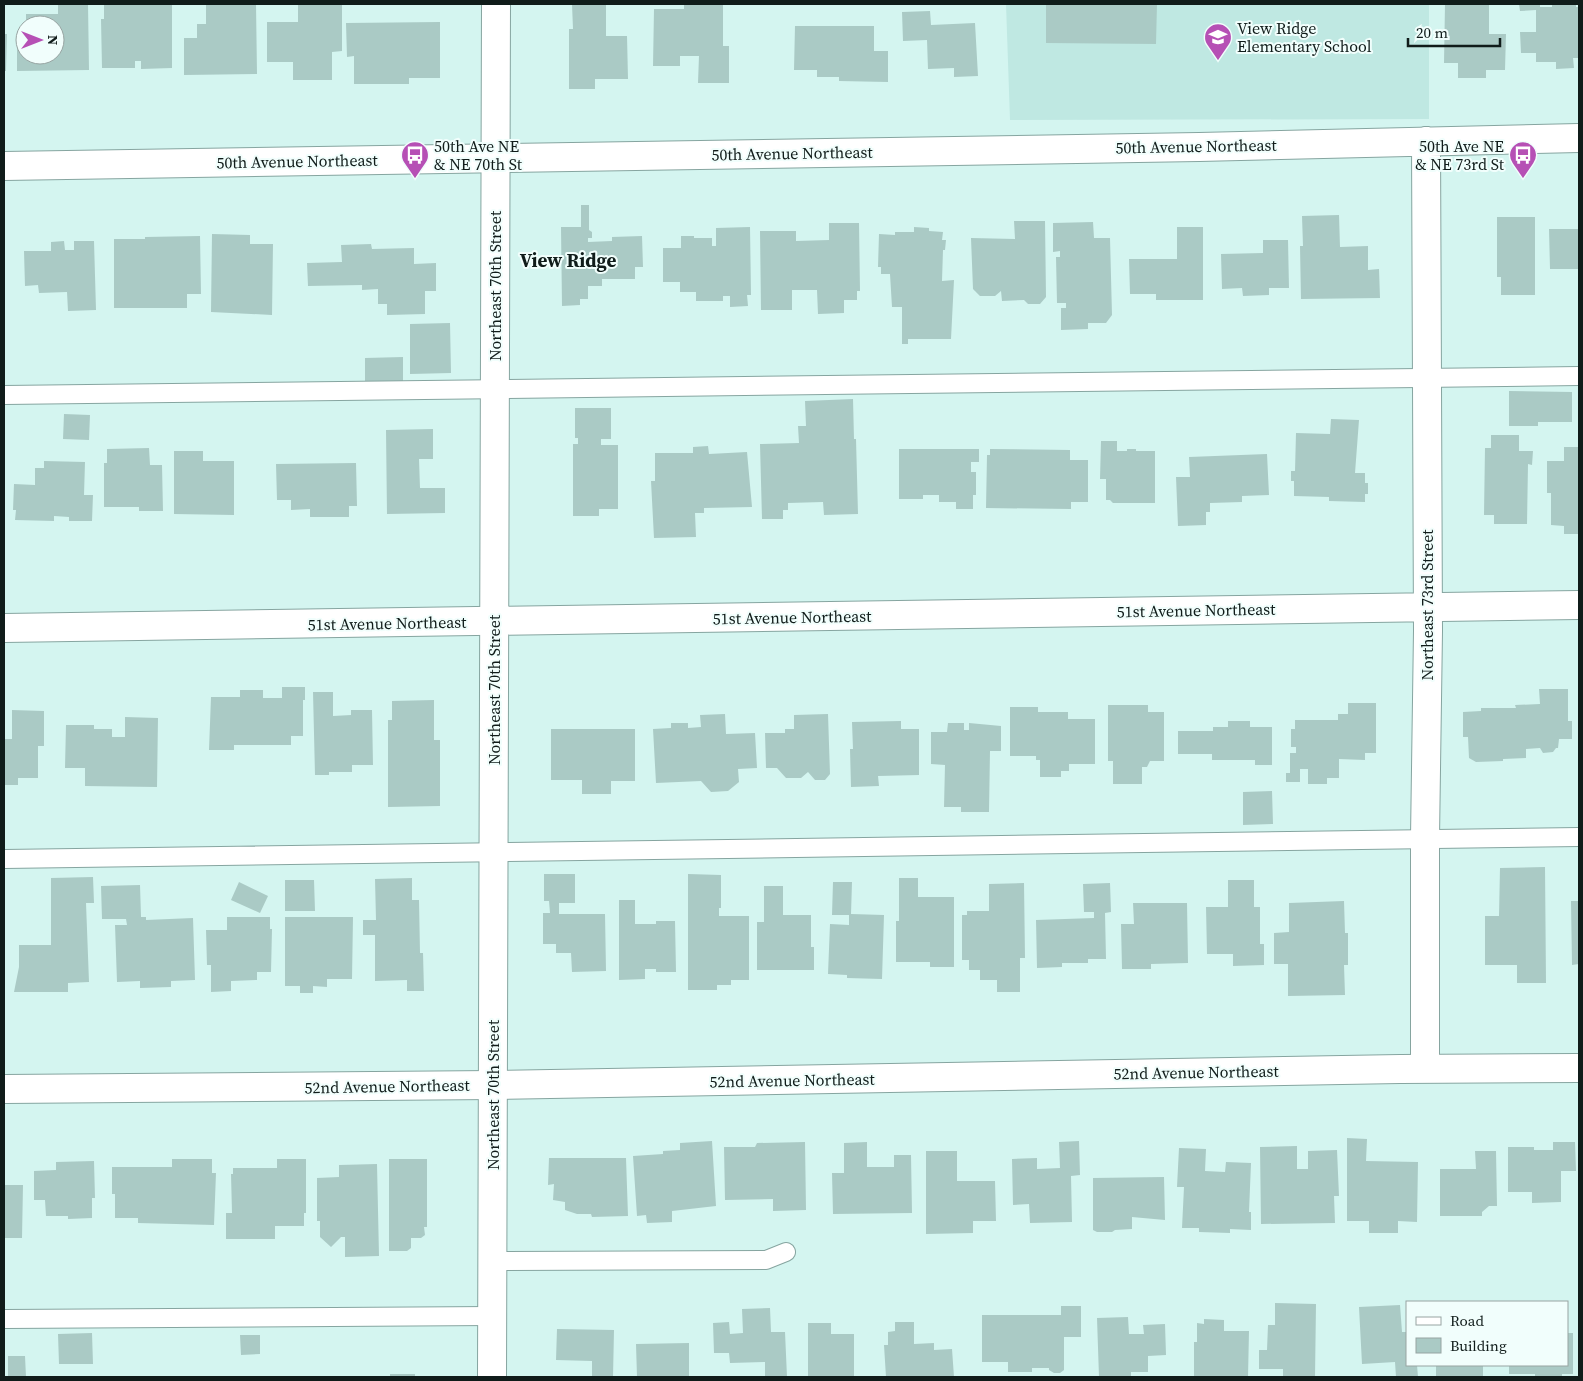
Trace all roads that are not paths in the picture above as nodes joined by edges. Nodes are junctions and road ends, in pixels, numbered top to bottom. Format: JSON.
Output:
{"nodes":[{"id":1,"x":496,"y":4,"type":"edge"},
{"id":2,"x":1579,"y":138,"type":"edge"},
{"id":3,"x":1426,"y":141,"type":"junction"},
{"id":4,"x":496,"y":158,"type":"junction"},
{"id":5,"x":4,"y":166,"type":"edge"},
{"id":6,"x":1579,"y":376,"type":"edge"},
{"id":7,"x":1427,"y":378,"type":"junction"},
{"id":8,"x":495,"y":389,"type":"junction"},
{"id":9,"x":4,"y":395,"type":"edge"},
{"id":10,"x":1579,"y":605,"type":"edge"},
{"id":11,"x":1428,"y":607,"type":"junction"},
{"id":12,"x":494,"y":622,"type":"junction"},
{"id":13,"x":4,"y":628,"type":"edge"},
{"id":14,"x":1579,"y":837,"type":"edge"},
{"id":15,"x":1425,"y":838,"type":"junction"},
{"id":16,"x":494,"y":853,"type":"junction"},
{"id":17,"x":4,"y":859,"type":"edge"},
{"id":18,"x":1425,"y":1068,"type":"junction"},
{"id":19,"x":1579,"y":1068,"type":"edge"},
{"id":20,"x":492,"y":1085,"type":"junction"},
{"id":21,"x":4,"y":1089,"type":"edge"},
{"id":22,"x":786,"y":1252,"type":"dead end"},
{"id":23,"x":492,"y":1261,"type":"junction"},
{"id":24,"x":492,"y":1316,"type":"junction"},
{"id":25,"x":4,"y":1319,"type":"edge"},
{"id":26,"x":492,"y":1377,"type":"edge"}],
"edges":[{"from":1,"to":4,"type":"street","name":"Northeast 70th Street"},
{"from":2,"to":3,"type":"street","name":"50th Avenue Northeast"},
{"from":3,"to":4,"type":"street","name":"50th Avenue Northeast"},
{"from":3,"to":7,"type":"street","name":"Northeast 73rd Street"},
{"from":4,"to":5,"type":"street","name":"50th Avenue Northeast"},
{"from":4,"to":8,"type":"street","name":"Northeast 70th Street"},
{"from":6,"to":7,"type":"lane"},
{"from":7,"to":8,"type":"lane"},
{"from":7,"to":11,"type":"street","name":"Northeast 73rd Street"},
{"from":8,"to":9,"type":"lane"},
{"from":8,"to":12,"type":"street","name":"Northeast 70th Street"},
{"from":10,"to":11,"type":"street","name":"51st Avenue Northeast"},
{"from":11,"to":12,"type":"street","name":"51st Avenue Northeast"},
{"from":11,"to":15,"type":"street","name":"Northeast 73rd Street"},
{"from":12,"to":13,"type":"street","name":"51st Avenue Northeast"},
{"from":12,"to":16,"type":"street","name":"Northeast 70th Street"},
{"from":14,"to":15,"type":"lane"},
{"from":15,"to":16,"type":"lane"},
{"from":15,"to":18,"type":"street","name":"Northeast 73rd Street"},
{"from":16,"to":17,"type":"lane"},
{"from":16,"to":20,"type":"street","name":"Northeast 70th Street"},
{"from":18,"to":19,"type":"street","name":"52nd Avenue Northeast"},
{"from":18,"to":20,"type":"street","name":"52nd Avenue Northeast"},
{"from":20,"to":21,"type":"street","name":"52nd Avenue Northeast"},
{"from":20,"to":23,"type":"street","name":"Northeast 70th Street"},
{"from":22,"to":23,"type":"lane"},
{"from":23,"to":24,"type":"street","name":"Northeast 70th Street"},
{"from":24,"to":25,"type":"lane"},
{"from":24,"to":26,"type":"street","name":"Northeast 70th Street"}]}
